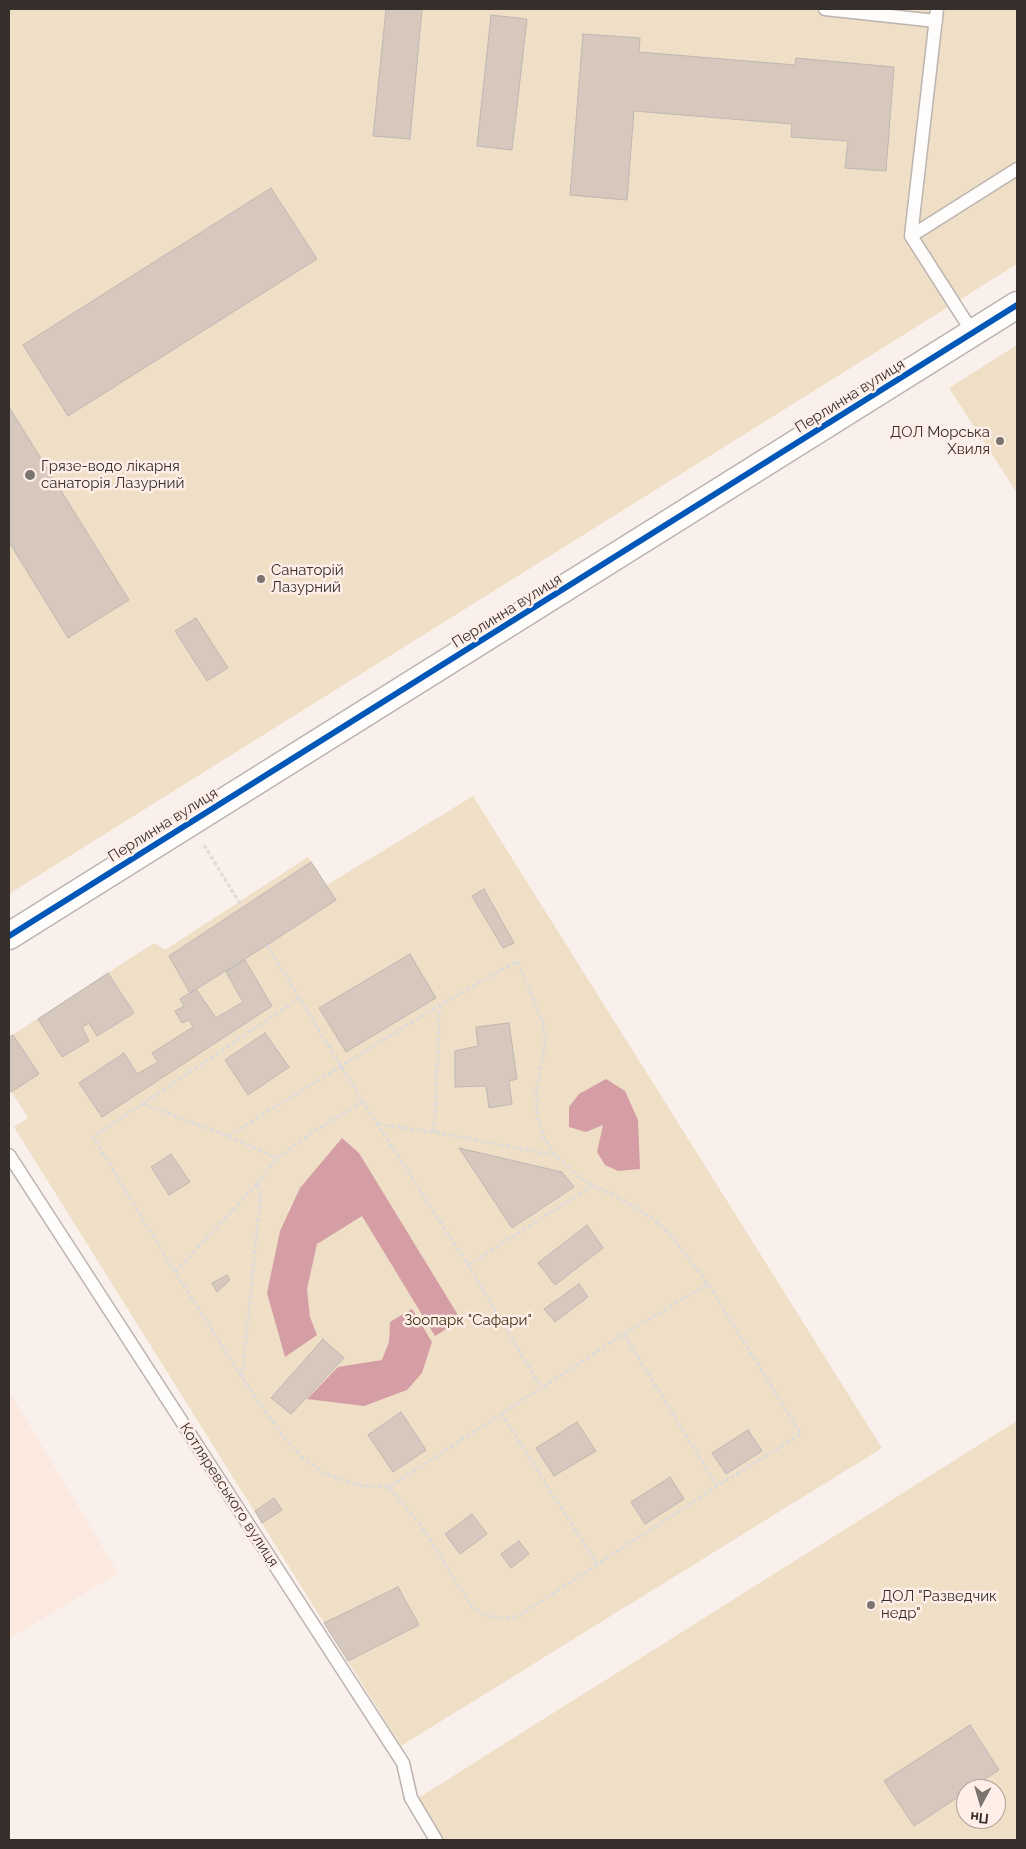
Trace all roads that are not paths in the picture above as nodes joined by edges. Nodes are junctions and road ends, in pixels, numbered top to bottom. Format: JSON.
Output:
{"nodes":[{"id":1,"x":825,"y":9,"type":"edge"},
{"id":2,"x":937,"y":15,"type":"edge"},
{"id":3,"x":1017,"y":169,"type":"edge"},
{"id":4,"x":911,"y":236,"type":"junction"},
{"id":5,"x":1017,"y":305,"type":"edge"},
{"id":6,"x":973,"y":333,"type":"junction"},
{"id":7,"x":9,"y":936,"type":"edge"},
{"id":8,"x":9,"y":1155,"type":"edge"},
{"id":9,"x":436,"y":1840,"type":"edge"}],
"edges":[{"from":1,"to":2,"type":"lane"},
{"from":2,"to":4,"type":"lane"},
{"from":3,"to":4,"type":"lane"},
{"from":4,"to":6,"type":"lane"},
{"from":5,"to":6,"type":"street","name":"Перлинна вулиця"},
{"from":6,"to":7,"type":"street","name":"Перлинна вулиця"},
{"from":8,"to":9,"type":"lane","name":"Котляревського вулиця"}]}
